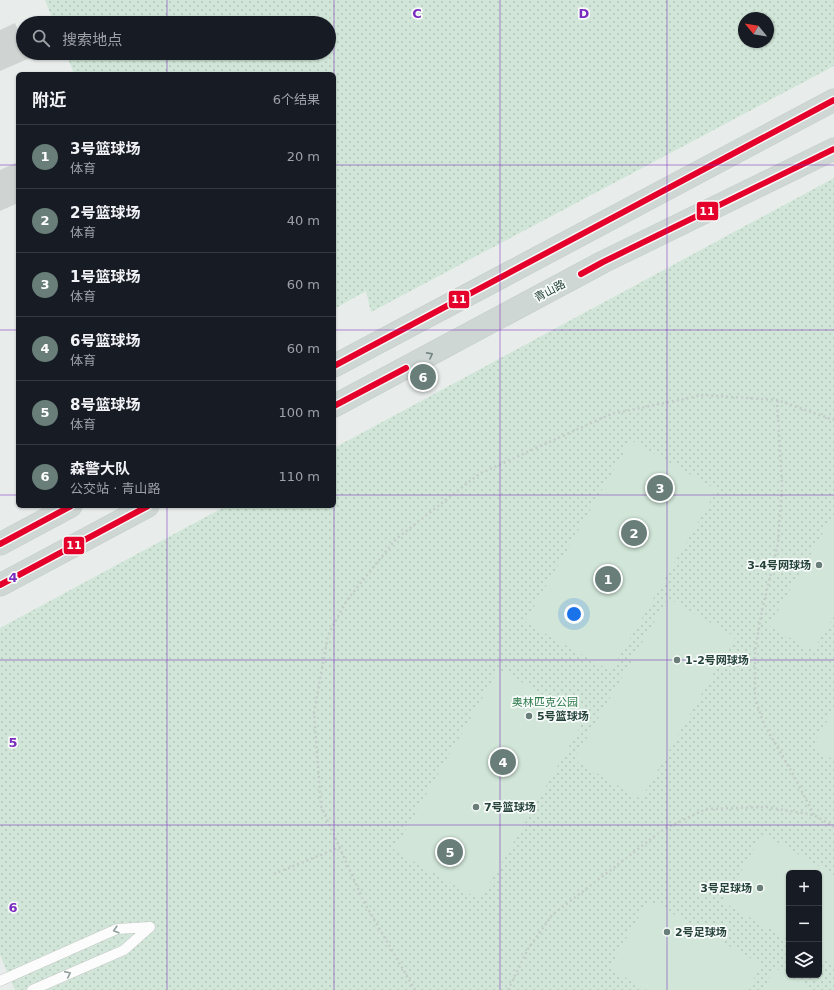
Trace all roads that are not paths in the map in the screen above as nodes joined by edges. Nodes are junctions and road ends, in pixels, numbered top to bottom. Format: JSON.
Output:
{"nodes":[{"id":1,"x":834,"y":100,"type":"edge"},
{"id":2,"x":834,"y":149,"type":"edge"},
{"id":3,"x":336,"y":365,"type":"edge"},
{"id":4,"x":336,"y":405,"type":"edge"},
{"id":5,"x":67,"y":508,"type":"edge"},
{"id":6,"x":144,"y":508,"type":"edge"},
{"id":7,"x":0,"y":544,"type":"edge"},
{"id":8,"x":0,"y":585,"type":"edge"},
{"id":9,"x":0,"y":981,"type":"edge"},
{"id":10,"x":32,"y":990,"type":"edge"}],
"edges":[{"from":1,"to":3,"type":"main road"},
{"from":4,"to":2,"type":"main road","name":"青山路","one_way":true},
{"from":5,"to":7,"type":"main road"},
{"from":6,"to":8,"type":"main road"},
{"from":10,"to":9,"type":"lane","one_way":true}]}
